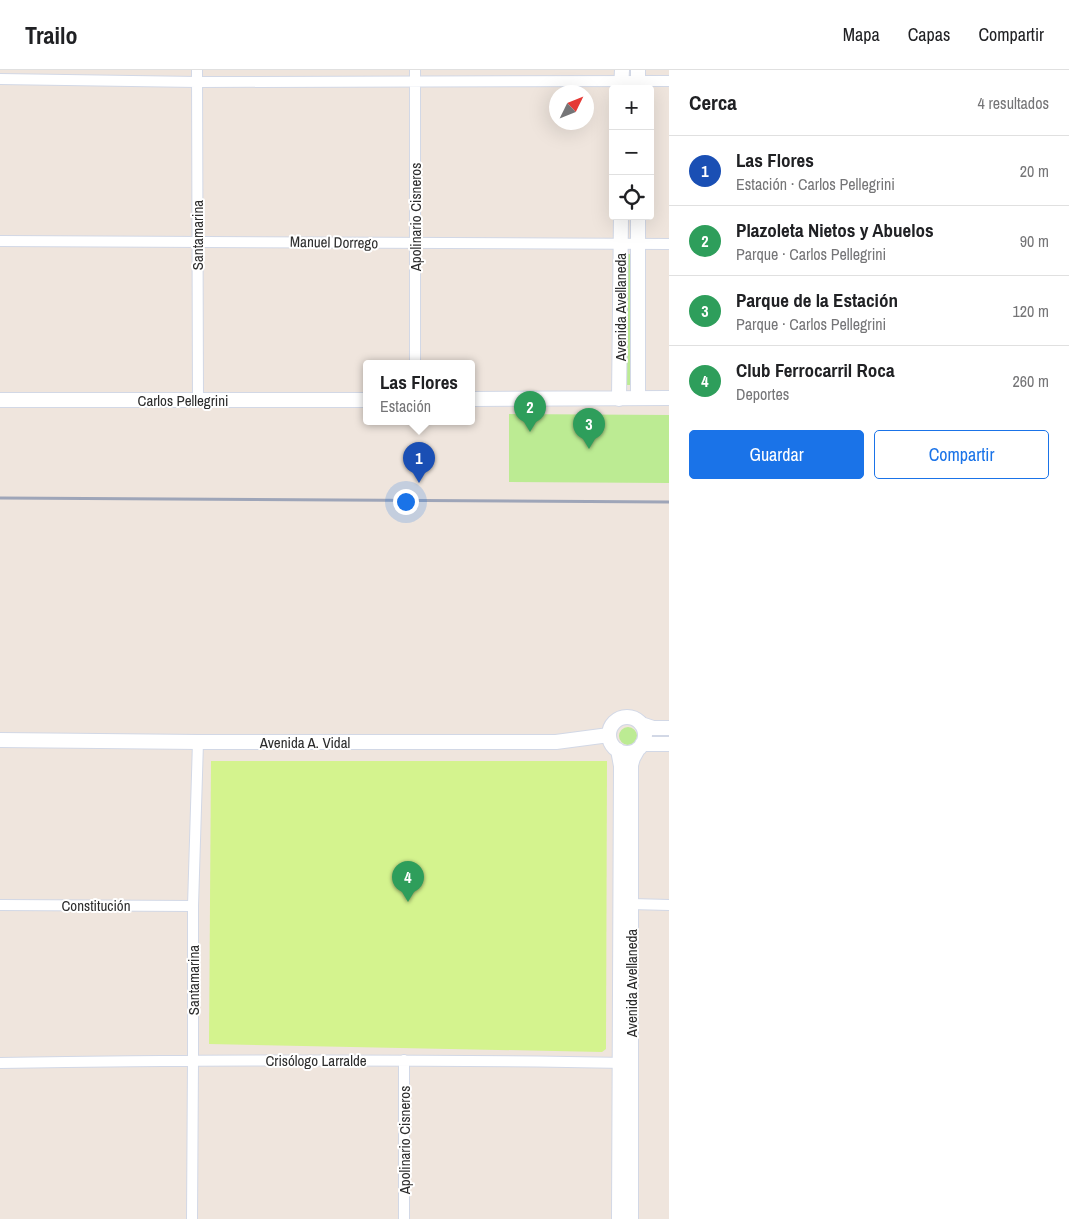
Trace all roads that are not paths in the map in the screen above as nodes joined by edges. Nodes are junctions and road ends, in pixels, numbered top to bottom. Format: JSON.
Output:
{"nodes":[{"id":1,"x":197,"y":70,"type":"edge"},
{"id":2,"x":415,"y":70,"type":"edge"},
{"id":3,"x":0,"y":79,"type":"edge"},
{"id":4,"x":622,"y":80,"type":"edge"},
{"id":5,"x":638,"y":80,"type":"edge"},
{"id":6,"x":669,"y":81,"type":"edge"},
{"id":7,"x":197,"y":82,"type":"junction"},
{"id":8,"x":415,"y":82,"type":"junction"},
{"id":9,"x":620,"y":220,"type":"edge"},
{"id":10,"x":638,"y":220,"type":"edge"},
{"id":11,"x":0,"y":241,"type":"edge"},
{"id":12,"x":197,"y":241,"type":"junction"},
{"id":13,"x":415,"y":243,"type":"junction"},
{"id":14,"x":620,"y":244,"type":"junction"},
{"id":15,"x":638,"y":244,"type":"junction"},
{"id":16,"x":669,"y":244,"type":"edge"},
{"id":17,"x":415,"y":360,"type":"edge"},
{"id":18,"x":619,"y":398,"type":"junction"},
{"id":19,"x":638,"y":398,"type":"junction"},
{"id":20,"x":669,"y":398,"type":"edge"},
{"id":21,"x":475,"y":399,"type":"edge"},
{"id":22,"x":0,"y":400,"type":"edge"},
{"id":23,"x":198,"y":400,"type":"junction"},
{"id":24,"x":363,"y":400,"type":"edge"},
{"id":25,"x":641,"y":724,"type":"junction"},
{"id":26,"x":669,"y":728,"type":"edge"},
{"id":27,"x":609,"y":735,"type":"junction"},
{"id":28,"x":0,"y":740,"type":"edge"},
{"id":29,"x":198,"y":742,"type":"junction"},
{"id":30,"x":669,"y":744,"type":"edge"},
{"id":31,"x":640,"y":747,"type":"junction"},
{"id":32,"x":618,"y":750,"type":"junction"},
{"id":33,"x":626,"y":904,"type":"junction"},
{"id":34,"x":0,"y":905,"type":"edge"},
{"id":35,"x":669,"y":905,"type":"edge"},
{"id":36,"x":193,"y":906,"type":"junction"},
{"id":37,"x":193,"y":1060,"type":"junction"},
{"id":38,"x":404,"y":1060,"type":"junction"},
{"id":39,"x":0,"y":1063,"type":"edge"},
{"id":40,"x":625,"y":1063,"type":"junction"},
{"id":41,"x":192,"y":1219,"type":"edge"},
{"id":42,"x":404,"y":1219,"type":"edge"},
{"id":43,"x":619,"y":1219,"type":"edge"},
{"id":44,"x":631,"y":1219,"type":"edge"}],
"edges":[{"from":1,"to":7,"type":"street","name":"Santamarina"},
{"from":2,"to":8,"type":"street","name":"Apolinario Cisneros"},
{"from":3,"to":7,"type":"street"},
{"from":4,"to":5,"type":"street"},
{"from":4,"to":8,"type":"street"},
{"from":5,"to":6,"type":"street"},
{"from":7,"to":8,"type":"street"},
{"from":7,"to":12,"type":"street","name":"Santamarina"},
{"from":8,"to":13,"type":"street","name":"Apolinario Cisneros"},
{"from":9,"to":14,"type":"street","name":"Avenida Avellaneda"},
{"from":10,"to":15,"type":"street","name":"Avenida Avellaneda"},
{"from":11,"to":12,"type":"street","name":"Manuel Dorrego"},
{"from":12,"to":13,"type":"street","name":"Manuel Dorrego"},
{"from":12,"to":23,"type":"street","name":"Santamarina"},
{"from":13,"to":14,"type":"street","name":"Manuel Dorrego"},
{"from":13,"to":17,"type":"street","name":"Apolinario Cisneros"},
{"from":14,"to":15,"type":"street","name":"Manuel Dorrego"},
{"from":14,"to":18,"type":"street","name":"Avenida Avellaneda"},
{"from":15,"to":16,"type":"street","name":"Manuel Dorrego"},
{"from":15,"to":19,"type":"street","name":"Avenida Avellaneda"},
{"from":18,"to":19,"type":"street"},
{"from":18,"to":21,"type":"street"},
{"from":19,"to":20,"type":"street"},
{"from":22,"to":23,"type":"street","name":"Carlos Pellegrini"},
{"from":23,"to":24,"type":"street","name":"Carlos Pellegrini"},
{"from":25,"to":26,"type":"street"},
{"from":25,"to":27,"type":"street"},
{"from":25,"to":31,"type":"street"},
{"from":27,"to":29,"type":"street","name":"Avenida A. Vidal"},
{"from":27,"to":32,"type":"street"},
{"from":28,"to":29,"type":"street","name":"Avenida A. Vidal"},
{"from":29,"to":36,"type":"street","name":"Santamarina"},
{"from":30,"to":31,"type":"street"},
{"from":31,"to":32,"type":"street"},
{"from":31,"to":33,"type":"street","name":"Avenida Avellaneda"},
{"from":32,"to":33,"type":"street","name":"Avenida Avellaneda"},
{"from":33,"to":35,"type":"street"},
{"from":33,"to":40,"type":"street","name":"Avenida Avellaneda"},
{"from":34,"to":36,"type":"street","name":"Constitución"},
{"from":36,"to":37,"type":"street","name":"Santamarina"},
{"from":37,"to":38,"type":"street","name":"Crisólogo Larralde"},
{"from":37,"to":39,"type":"street","name":"Crisólogo Larralde"},
{"from":37,"to":41,"type":"street","name":"Santamarina"},
{"from":38,"to":40,"type":"street","name":"Crisólogo Larralde"},
{"from":38,"to":42,"type":"street","name":"Apolinario Cisneros"},
{"from":40,"to":43,"type":"street","name":"Avenida Avellaneda"},
{"from":40,"to":44,"type":"street","name":"Avenida Avellaneda"}]}
